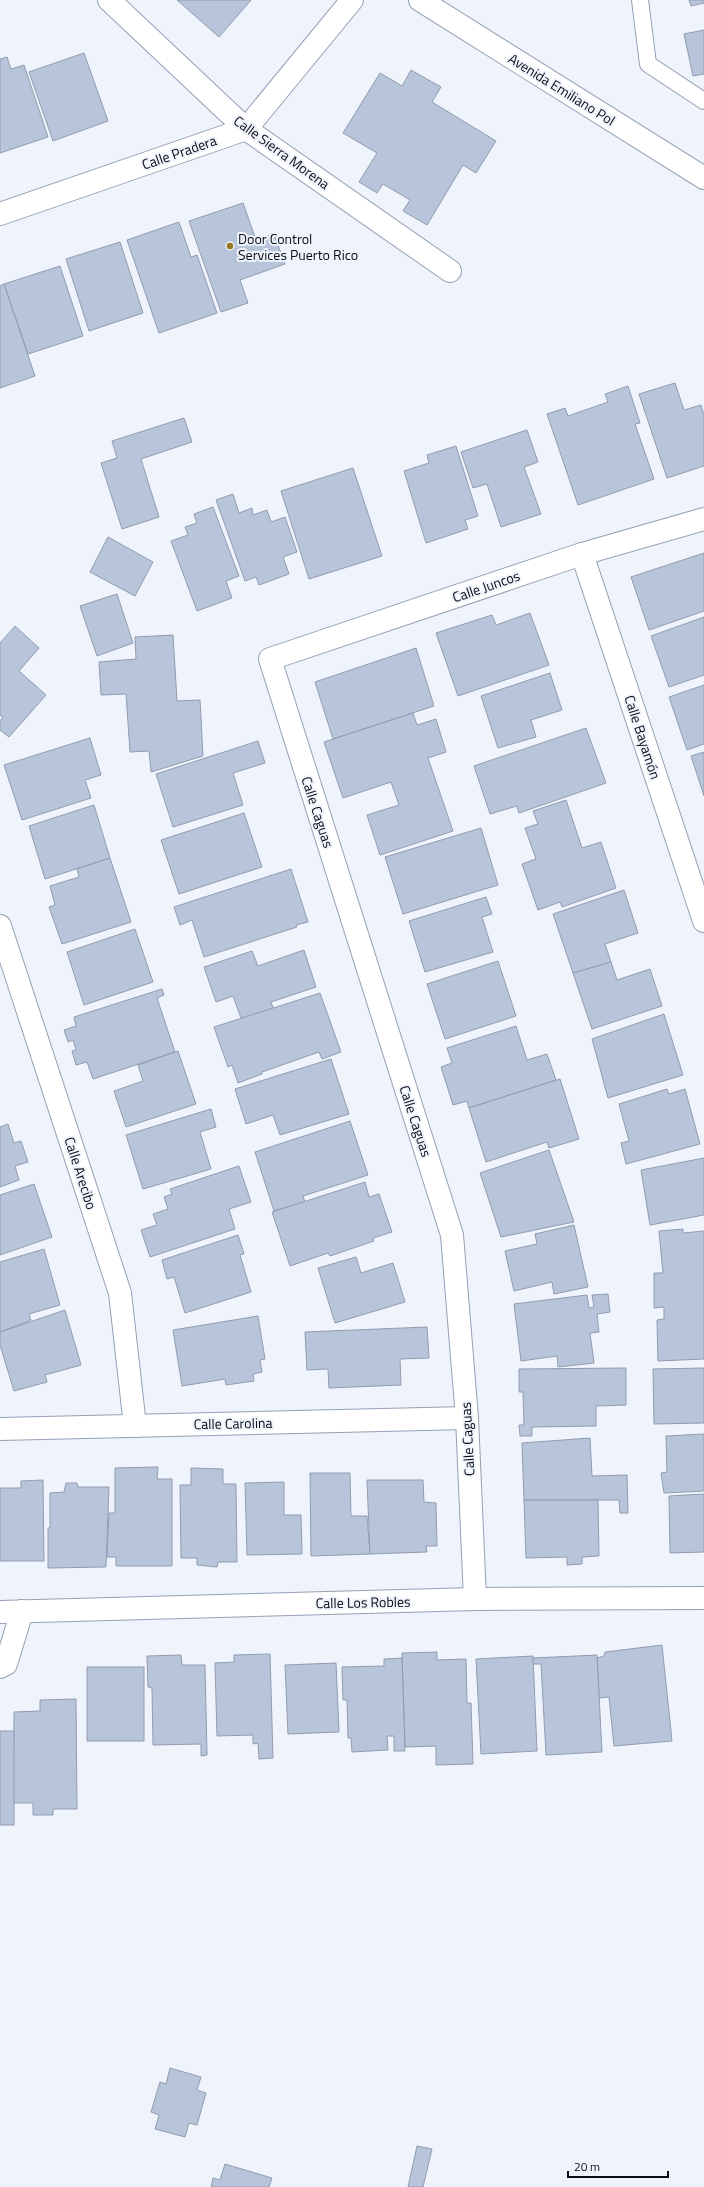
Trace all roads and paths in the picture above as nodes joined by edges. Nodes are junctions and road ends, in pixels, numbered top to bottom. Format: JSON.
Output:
{"nodes":[{"id":1,"x":109,"y":0,"type":"edge"},
{"id":2,"x":352,"y":0,"type":"edge"},
{"id":3,"x":420,"y":0,"type":"edge"},
{"id":4,"x":640,"y":0,"type":"edge"},
{"id":5,"x":704,"y":101,"type":"edge"},
{"id":6,"x":246,"y":129,"type":"junction"},
{"id":7,"x":704,"y":178,"type":"edge"},
{"id":8,"x":0,"y":214,"type":"edge"},
{"id":9,"x":450,"y":271,"type":"dead end"},
{"id":10,"x":704,"y":519,"type":"edge"},
{"id":11,"x":582,"y":554,"type":"junction"},
{"id":12,"x":270,"y":659,"type":"joint"},
{"id":13,"x":704,"y":921,"type":"edge"},
{"id":14,"x":0,"y":926,"type":"edge"},
{"id":15,"x":467,"y":1418,"type":"junction"},
{"id":16,"x":135,"y":1426,"type":"junction"},
{"id":17,"x":0,"y":1429,"type":"edge"},
{"id":18,"x":704,"y":1598,"type":"edge"},
{"id":19,"x":475,"y":1599,"type":"junction"},
{"id":20,"x":22,"y":1611,"type":"junction"},
{"id":21,"x":0,"y":1612,"type":"edge"},
{"id":22,"x":0,"y":1666,"type":"edge"}],
"edges":[{"from":1,"to":6,"type":"street","name":"Calle Sierra Morena"},
{"from":2,"to":6,"type":"street"},
{"from":3,"to":7,"type":"street","name":"Avenida Emiliano Pol"},
{"from":4,"to":5,"type":"lane"},
{"from":6,"to":8,"type":"street","name":"Calle Pradera"},
{"from":6,"to":9,"type":"street","name":"Calle Sierra Morena"},
{"from":10,"to":11,"type":"street","name":"Calle Juncos"},
{"from":11,"to":12,"type":"street","name":"Calle Juncos"},
{"from":11,"to":13,"type":"street","name":"Calle Bayamón"},
{"from":12,"to":15,"type":"street","name":"Calle Caguas"},
{"from":14,"to":16,"type":"street","name":"Calle Arecibo"},
{"from":15,"to":16,"type":"street","name":"Calle Carolina"},
{"from":15,"to":19,"type":"street","name":"Calle Caguas"},
{"from":16,"to":17,"type":"street","name":"Calle Carolina"},
{"from":18,"to":19,"type":"street","name":"Calle Los Robles"},
{"from":19,"to":20,"type":"street","name":"Calle Los Robles"},
{"from":20,"to":21,"type":"street","name":"Calle Los Robles"},
{"from":20,"to":22,"type":"street"}]}
